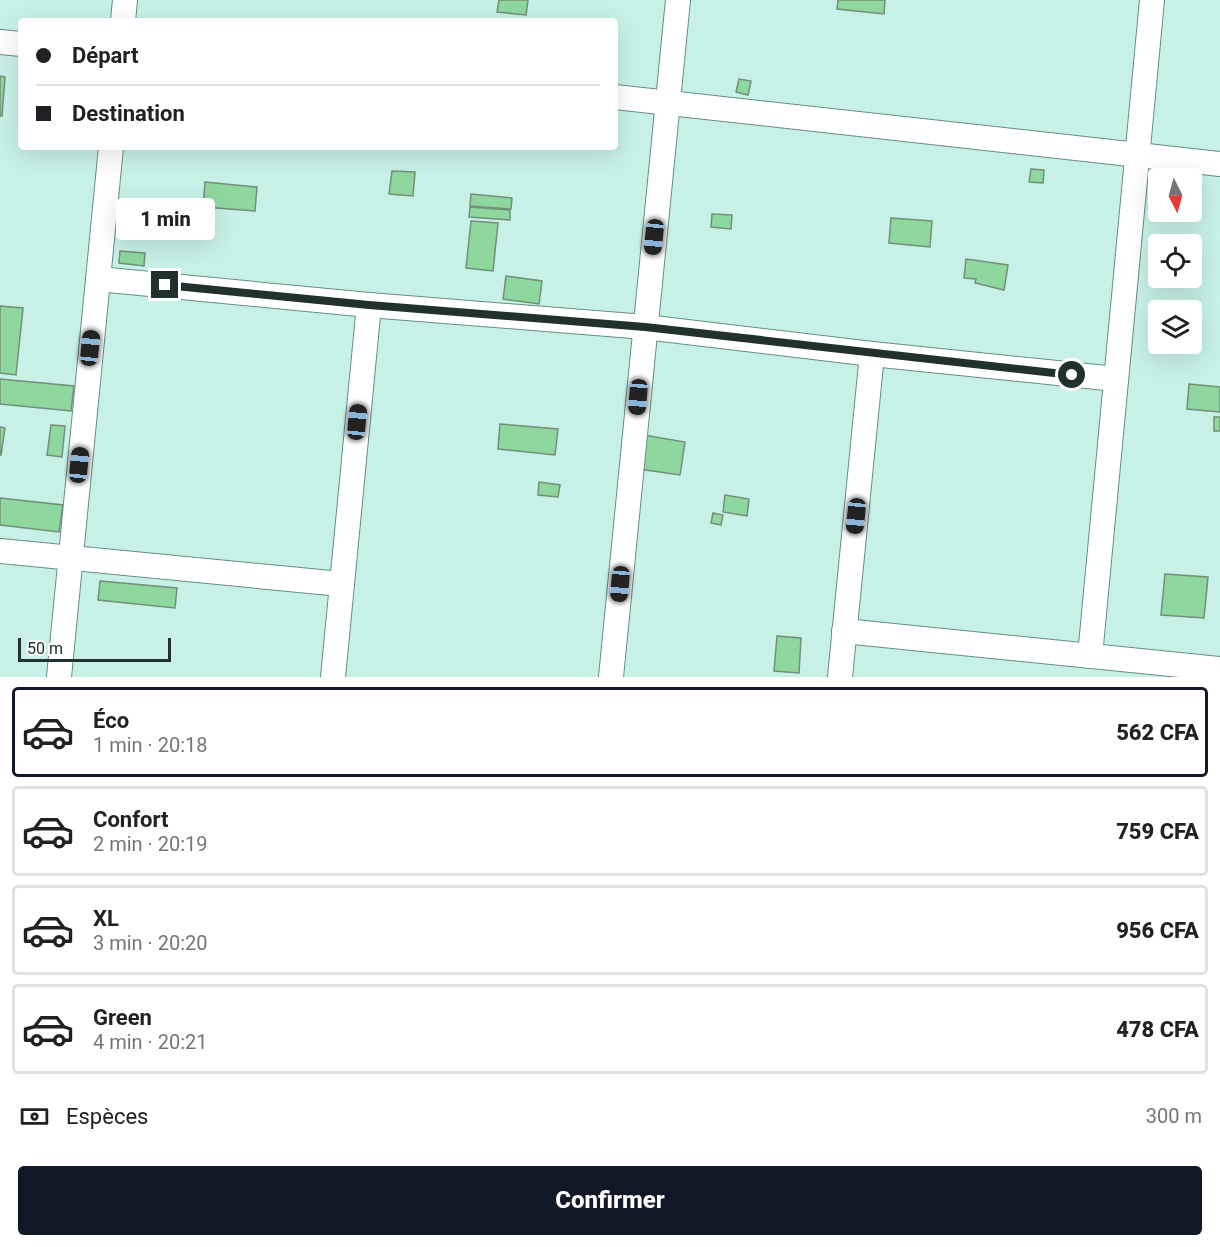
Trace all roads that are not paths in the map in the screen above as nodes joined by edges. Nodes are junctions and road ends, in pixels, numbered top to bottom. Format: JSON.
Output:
{"nodes":[{"id":1,"x":125,"y":0,"type":"edge"},
{"id":2,"x":678,"y":0,"type":"edge"},
{"id":3,"x":1152,"y":0,"type":"edge"},
{"id":4,"x":123,"y":18,"type":"edge"},
{"id":5,"x":0,"y":42,"type":"edge"},
{"id":6,"x":18,"y":44,"type":"edge"},
{"id":7,"x":618,"y":97,"type":"edge"},
{"id":8,"x":668,"y":102,"type":"junction"},
{"id":9,"x":111,"y":150,"type":"edge"},
{"id":10,"x":1137,"y":154,"type":"junction"},
{"id":11,"x":1220,"y":164,"type":"edge"},
{"id":12,"x":98,"y":279,"type":"junction"},
{"id":13,"x":369,"y":305,"type":"junction"},
{"id":14,"x":645,"y":327,"type":"junction"},
{"id":15,"x":872,"y":354,"type":"junction"},
{"id":16,"x":1116,"y":379,"type":"junction"},
{"id":17,"x":0,"y":551,"type":"edge"},
{"id":18,"x":69,"y":558,"type":"junction"},
{"id":19,"x":341,"y":585,"type":"junction"},
{"id":20,"x":844,"y":632,"type":"junction"},
{"id":21,"x":1090,"y":656,"type":"junction"},
{"id":22,"x":1220,"y":669,"type":"edge"},
{"id":23,"x":59,"y":677,"type":"edge"},
{"id":24,"x":333,"y":677,"type":"edge"},
{"id":25,"x":611,"y":677,"type":"edge"},
{"id":26,"x":840,"y":677,"type":"edge"}],
"edges":[{"from":1,"to":4,"type":"street"},
{"from":2,"to":8,"type":"street"},
{"from":3,"to":10,"type":"street"},
{"from":5,"to":6,"type":"street"},
{"from":7,"to":8,"type":"street"},
{"from":8,"to":10,"type":"street"},
{"from":8,"to":14,"type":"street"},
{"from":9,"to":12,"type":"street"},
{"from":10,"to":11,"type":"street"},
{"from":10,"to":16,"type":"street"},
{"from":12,"to":13,"type":"street"},
{"from":12,"to":18,"type":"street"},
{"from":13,"to":14,"type":"street"},
{"from":13,"to":19,"type":"street"},
{"from":14,"to":15,"type":"street"},
{"from":14,"to":25,"type":"street"},
{"from":15,"to":16,"type":"street"},
{"from":15,"to":20,"type":"street"},
{"from":16,"to":21,"type":"street"},
{"from":17,"to":18,"type":"street"},
{"from":18,"to":19,"type":"street"},
{"from":18,"to":23,"type":"street"},
{"from":19,"to":24,"type":"street"},
{"from":20,"to":21,"type":"street"},
{"from":20,"to":26,"type":"street"},
{"from":21,"to":22,"type":"street"}]}
